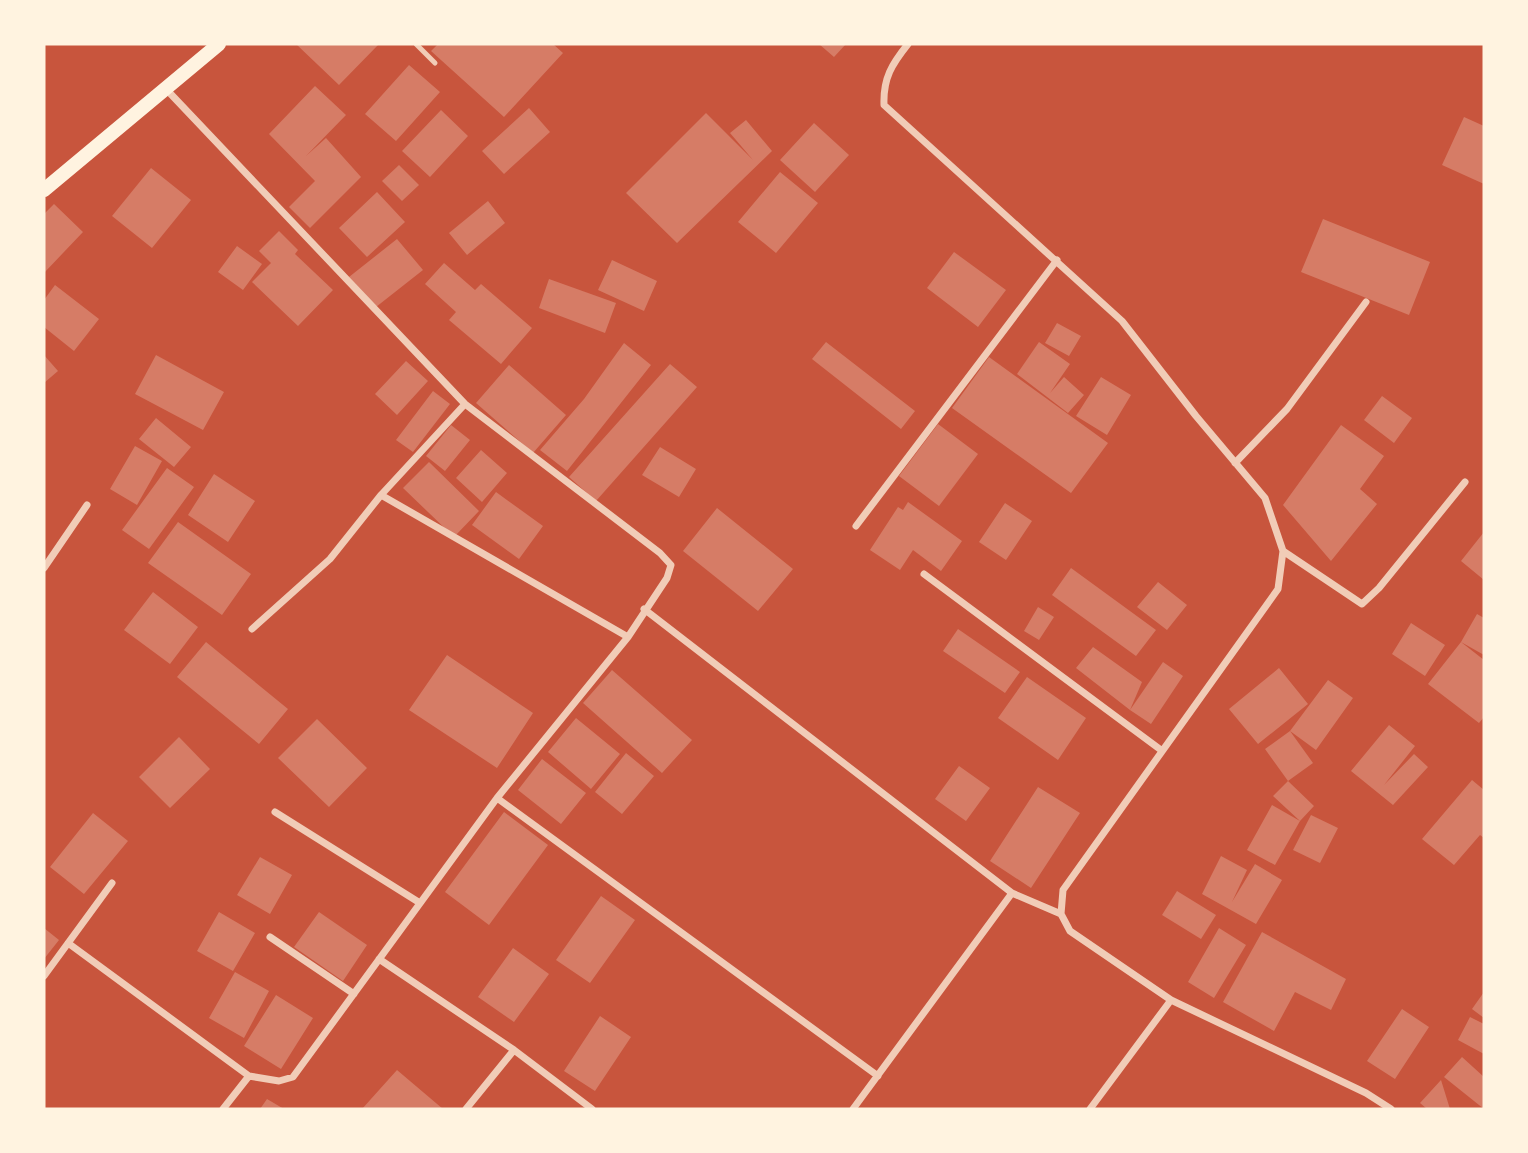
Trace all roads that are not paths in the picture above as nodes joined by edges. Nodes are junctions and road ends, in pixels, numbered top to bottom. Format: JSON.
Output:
{"nodes":[{"id":1,"x":219,"y":44,"type":"edge"},
{"id":2,"x":416,"y":44,"type":"edge"},
{"id":3,"x":908,"y":44,"type":"edge"},
{"id":4,"x":435,"y":63,"type":"dead end"},
{"id":5,"x":166,"y":89,"type":"junction"},
{"id":6,"x":44,"y":190,"type":"edge"},
{"id":7,"x":1058,"y":260,"type":"junction"},
{"id":8,"x":1366,"y":302,"type":"dead end"},
{"id":9,"x":466,"y":404,"type":"junction"},
{"id":10,"x":1235,"y":463,"type":"junction"},
{"id":11,"x":1465,"y":482,"type":"dead end"},
{"id":12,"x":382,"y":495,"type":"junction"},
{"id":13,"x":87,"y":505,"type":"dead end"},
{"id":14,"x":856,"y":526,"type":"dead end"},
{"id":15,"x":1283,"y":551,"type":"junction"},
{"id":16,"x":44,"y":568,"type":"edge"},
{"id":17,"x":924,"y":574,"type":"dead end"},
{"id":18,"x":644,"y":610,"type":"junction"},
{"id":19,"x":252,"y":629,"type":"dead end"},
{"id":20,"x":628,"y":637,"type":"junction"},
{"id":21,"x":1161,"y":751,"type":"junction"},
{"id":22,"x":497,"y":798,"type":"junction"},
{"id":23,"x":275,"y":812,"type":"dead end"},
{"id":24,"x":112,"y":883,"type":"dead end"},
{"id":25,"x":1012,"y":893,"type":"junction"},
{"id":26,"x":420,"y":903,"type":"junction"},
{"id":27,"x":1060,"y":915,"type":"junction"},
{"id":28,"x":270,"y":937,"type":"dead end"},
{"id":29,"x":68,"y":943,"type":"junction"},
{"id":30,"x":379,"y":959,"type":"junction"},
{"id":31,"x":44,"y":976,"type":"edge"},
{"id":32,"x":354,"y":994,"type":"junction"},
{"id":33,"x":1171,"y":1000,"type":"junction"},
{"id":34,"x":514,"y":1050,"type":"junction"},
{"id":35,"x":249,"y":1076,"type":"junction"},
{"id":36,"x":878,"y":1076,"type":"junction"},
{"id":37,"x":223,"y":1109,"type":"edge"},
{"id":38,"x":466,"y":1109,"type":"edge"},
{"id":39,"x":592,"y":1109,"type":"edge"},
{"id":40,"x":853,"y":1109,"type":"edge"},
{"id":41,"x":1090,"y":1109,"type":"edge"},
{"id":42,"x":1391,"y":1109,"type":"edge"}],
"edges":[{"from":1,"to":5,"type":"main road"},
{"from":2,"to":4,"type":"lane"},
{"from":3,"to":7,"type":"street"},
{"from":5,"to":6,"type":"main road"},
{"from":5,"to":9,"type":"street"},
{"from":7,"to":10,"type":"street"},
{"from":7,"to":14,"type":"street"},
{"from":8,"to":10,"type":"street"},
{"from":9,"to":12,"type":"street"},
{"from":9,"to":18,"type":"street"},
{"from":10,"to":15,"type":"street"},
{"from":11,"to":15,"type":"street"},
{"from":12,"to":19,"type":"street"},
{"from":12,"to":20,"type":"street"},
{"from":13,"to":16,"type":"street"},
{"from":15,"to":21,"type":"street"},
{"from":17,"to":21,"type":"street"},
{"from":18,"to":20,"type":"street"},
{"from":18,"to":25,"type":"street"},
{"from":20,"to":22,"type":"street"},
{"from":21,"to":27,"type":"street"},
{"from":22,"to":26,"type":"street"},
{"from":22,"to":36,"type":"street"},
{"from":23,"to":26,"type":"street"},
{"from":24,"to":29,"type":"street"},
{"from":25,"to":27,"type":"street"},
{"from":25,"to":36,"type":"street"},
{"from":26,"to":30,"type":"street"},
{"from":27,"to":33,"type":"street"},
{"from":28,"to":32,"type":"street"},
{"from":29,"to":31,"type":"street"},
{"from":29,"to":35,"type":"street"},
{"from":30,"to":32,"type":"street"},
{"from":30,"to":34,"type":"street"},
{"from":32,"to":35,"type":"street"},
{"from":33,"to":41,"type":"street"},
{"from":33,"to":42,"type":"street"},
{"from":34,"to":38,"type":"street"},
{"from":34,"to":39,"type":"street"},
{"from":35,"to":37,"type":"street"},
{"from":36,"to":40,"type":"street"}]}
